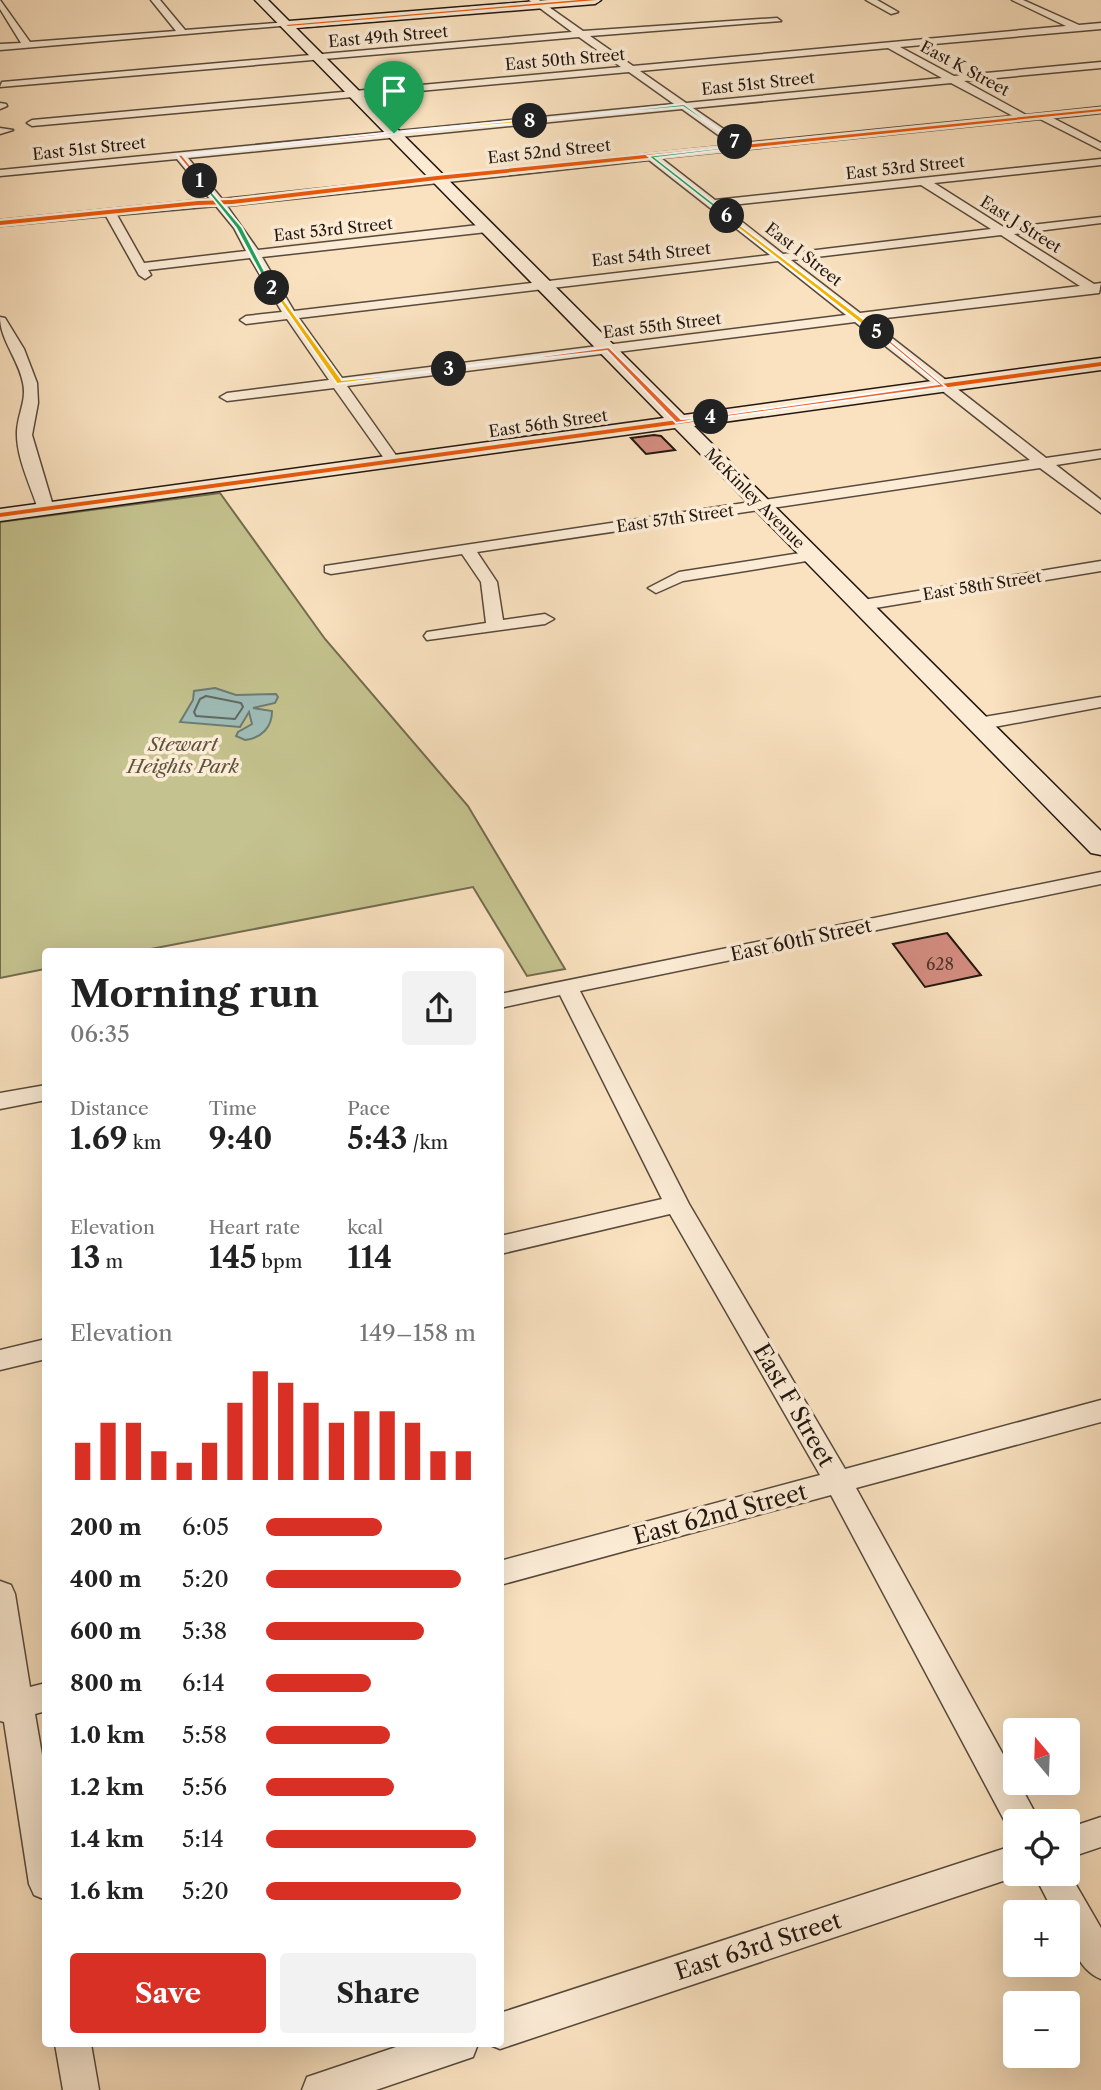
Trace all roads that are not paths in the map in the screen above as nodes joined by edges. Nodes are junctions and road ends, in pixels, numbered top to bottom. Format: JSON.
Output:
{"nodes":[{"id":1,"x":155,"y":0,"type":"edge"},
{"id":2,"x":261,"y":0,"type":"edge"},
{"id":3,"x":595,"y":0,"type":"edge"},
{"id":4,"x":870,"y":0,"type":"edge"},
{"id":5,"x":1016,"y":0,"type":"edge"},
{"id":6,"x":0,"y":2,"type":"edge"},
{"id":7,"x":536,"y":2,"type":"edge"},
{"id":8,"x":894,"y":12,"type":"dead end"},
{"id":9,"x":777,"y":21,"type":"dead end"},
{"id":10,"x":288,"y":25,"type":"junction"},
{"id":11,"x":1101,"y":26,"type":"edge"},
{"id":12,"x":1077,"y":28,"type":"junction"},
{"id":13,"x":183,"y":33,"type":"junction"},
{"id":14,"x":583,"y":35,"type":"junction"},
{"id":15,"x":105,"y":39,"type":"junction"},
{"id":16,"x":1101,"y":39,"type":"edge"},
{"id":17,"x":27,"y":45,"type":"junction"},
{"id":18,"x":889,"y":45,"type":"junction"},
{"id":19,"x":0,"y":47,"type":"edge"},
{"id":20,"x":111,"y":49,"type":"dead end"},
{"id":21,"x":319,"y":57,"type":"junction"},
{"id":22,"x":121,"y":64,"type":"dead end"},
{"id":23,"x":1101,"y":65,"type":"edge"},
{"id":24,"x":631,"y":69,"type":"junction"},
{"id":25,"x":128,"y":74,"type":"junction"},
{"id":26,"x":950,"y":80,"type":"junction"},
{"id":27,"x":2,"y":85,"type":"edge"},
{"id":28,"x":354,"y":93,"type":"junction"},
{"id":29,"x":684,"y":106,"type":"junction"},
{"id":30,"x":1101,"y":110,"type":"edge"},
{"id":31,"x":1042,"y":116,"type":"junction"},
{"id":32,"x":1026,"y":119,"type":"junction"},
{"id":33,"x":32,"y":123,"type":"dead end"},
{"id":34,"x":394,"y":133,"type":"junction"},
{"id":35,"x":852,"y":136,"type":"junction"},
{"id":36,"x":742,"y":147,"type":"junction"},
{"id":37,"x":1101,"y":147,"type":"edge"},
{"id":38,"x":870,"y":148,"type":"dead end"},
{"id":39,"x":180,"y":155,"type":"junction"},
{"id":40,"x":651,"y":156,"type":"junction"},
{"id":41,"x":1101,"y":162,"type":"edge"},
{"id":42,"x":0,"y":173,"type":"edge"},
{"id":43,"x":437,"y":178,"type":"junction"},
{"id":44,"x":923,"y":181,"type":"junction"},
{"id":45,"x":219,"y":202,"type":"junction"},
{"id":46,"x":712,"y":204,"type":"junction"},
{"id":47,"x":110,"y":212,"type":"junction"},
{"id":48,"x":1101,"y":220,"type":"edge"},
{"id":49,"x":0,"y":223,"type":"edge"},
{"id":50,"x":486,"y":228,"type":"junction"},
{"id":51,"x":1002,"y":231,"type":"junction"},
{"id":52,"x":252,"y":254,"type":"junction"},
{"id":53,"x":778,"y":257,"type":"junction"},
{"id":54,"x":544,"y":284,"type":"junction"},
{"id":55,"x":1098,"y":290,"type":"edge"},
{"id":56,"x":292,"y":314,"type":"junction"},
{"id":57,"x":857,"y":317,"type":"junction"},
{"id":58,"x":246,"y":320,"type":"dead end"},
{"id":59,"x":0,"y":321,"type":"edge"},
{"id":60,"x":6,"y":339,"type":"edge"},
{"id":61,"x":609,"y":349,"type":"junction"},
{"id":62,"x":1101,"y":364,"type":"edge"},
{"id":63,"x":340,"y":382,"type":"junction"},
{"id":64,"x":943,"y":385,"type":"junction"},
{"id":65,"x":227,"y":397,"type":"dead end"},
{"id":66,"x":679,"y":421,"type":"junction"},
{"id":67,"x":1101,"y":454,"type":"edge"},
{"id":68,"x":393,"y":461,"type":"junction"},
{"id":69,"x":1043,"y":463,"type":"junction"},
{"id":70,"x":763,"y":505,"type":"junction"},
{"id":71,"x":1101,"y":508,"type":"edge"},
{"id":72,"x":46,"y":509,"type":"junction"},
{"id":73,"x":0,"y":515,"type":"edge"},
{"id":74,"x":467,"y":549,"type":"junction"},
{"id":75,"x":813,"y":556,"type":"junction"},
{"id":76,"x":1101,"y":566,"type":"edge"},
{"id":77,"x":331,"y":569,"type":"dead end"},
{"id":78,"x":656,"y":588,"type":"dead end"},
{"id":79,"x":863,"y":605,"type":"junction"},
{"id":80,"x":545,"y":619,"type":"dead end"},
{"id":81,"x":495,"y":626,"type":"junction"},
{"id":82,"x":433,"y":636,"type":"dead end"},
{"id":83,"x":1101,"y":702,"type":"edge"},
{"id":84,"x":978,"y":724,"type":"junction"},
{"id":85,"x":1101,"y":848,"type":"edge"},
{"id":86,"x":1101,"y":878,"type":"edge"},
{"id":87,"x":567,"y":988,"type":"junction"},
{"id":88,"x":504,"y":1000,"type":"edge"},
{"id":89,"x":42,"y":1093,"type":"edge"},
{"id":90,"x":0,"y":1101,"type":"edge"},
{"id":91,"x":677,"y":1204,"type":"junction"},
{"id":92,"x":504,"y":1244,"type":"edge"},
{"id":93,"x":42,"y":1350,"type":"edge"},
{"id":94,"x":0,"y":1360,"type":"edge"},
{"id":95,"x":1101,"y":1410,"type":"edge"},
{"id":96,"x":838,"y":1482,"type":"junction"},
{"id":97,"x":504,"y":1572,"type":"edge"},
{"id":98,"x":0,"y":1594,"type":"edge"},
{"id":99,"x":42,"y":1698,"type":"edge"},
{"id":100,"x":8,"y":1707,"type":"edge"},
{"id":101,"x":1016,"y":1809,"type":"edge"},
{"id":102,"x":1101,"y":1832,"type":"edge"},
{"id":103,"x":1080,"y":1839,"type":"edge"},
{"id":104,"x":42,"y":1865,"type":"edge"},
{"id":105,"x":1003,"y":1865,"type":"edge"},
{"id":106,"x":1058,"y":1886,"type":"edge"},
{"id":107,"x":1101,"y":1962,"type":"edge"},
{"id":108,"x":504,"y":2030,"type":"edge"},
{"id":109,"x":74,"y":2047,"type":"edge"},
{"id":110,"x":451,"y":2047,"type":"edge"},
{"id":111,"x":81,"y":2090,"type":"edge"},
{"id":112,"x":320,"y":2090,"type":"edge"}],
"edges":[{"from":1,"to":13,"type":"street"},
{"from":2,"to":10,"type":"main road","name":"McKinley Avenue"},
{"from":3,"to":7,"type":"main road"},
{"from":4,"to":8,"type":"street"},
{"from":5,"to":12,"type":"street"},
{"from":6,"to":17,"type":"street"},
{"from":7,"to":10,"type":"main road"},
{"from":7,"to":14,"type":"street"},
{"from":9,"to":14,"type":"street","name":"East 49th Street"},
{"from":10,"to":13,"type":"street"},
{"from":10,"to":21,"type":"main road","name":"McKinley Avenue"},
{"from":11,"to":12,"type":"street","name":"East 50th Street"},
{"from":12,"to":16,"type":"street"},
{"from":12,"to":18,"type":"street","name":"East 50th Street"},
{"from":13,"to":15,"type":"street"},
{"from":14,"to":21,"type":"street","name":"East 49th Street"},
{"from":14,"to":24,"type":"street"},
{"from":15,"to":17,"type":"street"},
{"from":15,"to":20,"type":"street"},
{"from":17,"to":19,"type":"street"},
{"from":18,"to":24,"type":"street","name":"East 50th Street"},
{"from":18,"to":26,"type":"street","name":"East K Street"},
{"from":21,"to":25,"type":"street","name":"East 49th Street"},
{"from":21,"to":28,"type":"main road","name":"McKinley Avenue"},
{"from":22,"to":25,"type":"street"},
{"from":23,"to":26,"type":"street","name":"East 51st Street"},
{"from":24,"to":28,"type":"street","name":"East 50th Street"},
{"from":24,"to":29,"type":"street"},
{"from":25,"to":27,"type":"street","name":"East 49th Street"},
{"from":26,"to":29,"type":"street","name":"East 51st Street"},
{"from":26,"to":32,"type":"street","name":"East K Street"},
{"from":28,"to":33,"type":"street","name":"East 50th Street"},
{"from":28,"to":34,"type":"main road","name":"McKinley Avenue"},
{"from":29,"to":34,"type":"street","name":"East 51st Street"},
{"from":29,"to":36,"type":"street"},
{"from":30,"to":31,"type":"street","name":"East 52nd Street"},
{"from":31,"to":32,"type":"street","name":"East 52nd Street"},
{"from":31,"to":37,"type":"street"},
{"from":32,"to":35,"type":"street","name":"East 52nd Street"},
{"from":34,"to":39,"type":"street","name":"East 51st Street"},
{"from":34,"to":43,"type":"main road","name":"McKinley Avenue"},
{"from":35,"to":36,"type":"street","name":"East 52nd Street"},
{"from":35,"to":38,"type":"street"},
{"from":36,"to":40,"type":"street","name":"East 52nd Street"},
{"from":39,"to":42,"type":"street","name":"East 51st Street"},
{"from":39,"to":45,"type":"street"},
{"from":40,"to":43,"type":"street","name":"East 52nd Street"},
{"from":40,"to":46,"type":"street","name":"East I Street"},
{"from":41,"to":44,"type":"street","name":"East 53rd Street"},
{"from":43,"to":45,"type":"street","name":"East 52nd Street"},
{"from":43,"to":50,"type":"main road","name":"McKinley Avenue"},
{"from":44,"to":46,"type":"street","name":"East 53rd Street"},
{"from":44,"to":51,"type":"street","name":"East J Street"},
{"from":45,"to":47,"type":"street","name":"East 52nd Street"},
{"from":45,"to":52,"type":"street"},
{"from":46,"to":53,"type":"street","name":"East I Street"},
{"from":47,"to":49,"type":"street","name":"East 52nd Street"},
{"from":47,"to":52,"type":"street","name":"East 53rd Street"},
{"from":48,"to":51,"type":"street","name":"East 54th Street"},
{"from":50,"to":52,"type":"street","name":"East 53rd Street"},
{"from":50,"to":54,"type":"main road","name":"McKinley Avenue"},
{"from":51,"to":53,"type":"street","name":"East 54th Street"},
{"from":51,"to":55,"type":"street","name":"East J Street"},
{"from":52,"to":56,"type":"street"},
{"from":53,"to":54,"type":"street","name":"East 54th Street"},
{"from":53,"to":57,"type":"street","name":"East I Street"},
{"from":54,"to":56,"type":"street","name":"East 54th Street"},
{"from":54,"to":61,"type":"main road","name":"McKinley Avenue"},
{"from":55,"to":57,"type":"street","name":"East 55th Street"},
{"from":56,"to":58,"type":"street","name":"East 54th Street"},
{"from":56,"to":63,"type":"street"},
{"from":57,"to":61,"type":"street","name":"East 55th Street"},
{"from":57,"to":64,"type":"street","name":"East I Street"},
{"from":59,"to":60,"type":"street"},
{"from":60,"to":72,"type":"street"},
{"from":61,"to":63,"type":"street","name":"East 55th Street"},
{"from":61,"to":66,"type":"main road","name":"McKinley Avenue"},
{"from":62,"to":64,"type":"main road","name":"East 56th Street"},
{"from":63,"to":65,"type":"street","name":"East 55th Street"},
{"from":63,"to":68,"type":"street"},
{"from":64,"to":66,"type":"main road","name":"East 56th Street"},
{"from":64,"to":69,"type":"street","name":"East I Street"},
{"from":66,"to":68,"type":"main road","name":"East 56th Street"},
{"from":66,"to":70,"type":"main road","name":"McKinley Avenue"},
{"from":67,"to":69,"type":"street","name":"East 57th Street"},
{"from":68,"to":72,"type":"main road","name":"East 56th Street"},
{"from":69,"to":70,"type":"street","name":"East 57th Street"},
{"from":69,"to":71,"type":"street","name":"East I Street"},
{"from":70,"to":74,"type":"street","name":"East 57th Street"},
{"from":70,"to":75,"type":"main road","name":"McKinley Avenue"},
{"from":72,"to":73,"type":"main road","name":"East 56th Street"},
{"from":74,"to":77,"type":"street","name":"East 57th Street"},
{"from":74,"to":81,"type":"street"},
{"from":75,"to":78,"type":"street"},
{"from":75,"to":79,"type":"main road","name":"McKinley Avenue"},
{"from":76,"to":79,"type":"street","name":"East 58th Street"},
{"from":79,"to":84,"type":"main road","name":"McKinley Avenue"},
{"from":80,"to":81,"type":"street"},
{"from":81,"to":82,"type":"street"},
{"from":83,"to":84,"type":"street"},
{"from":84,"to":85,"type":"main road","name":"McKinley Avenue"},
{"from":86,"to":87,"type":"street","name":"East 60th Street"},
{"from":87,"to":88,"type":"street","name":"East 60th Street"},
{"from":87,"to":91,"type":"street","name":"East F Street"},
{"from":89,"to":90,"type":"street"},
{"from":91,"to":92,"type":"street"},
{"from":91,"to":96,"type":"street","name":"East F Street"},
{"from":93,"to":94,"type":"street"},
{"from":95,"to":96,"type":"street","name":"East 62nd Street"},
{"from":96,"to":97,"type":"street","name":"East 62nd Street"},
{"from":96,"to":101,"type":"street","name":"East F Street"},
{"from":98,"to":100,"type":"street"},
{"from":99,"to":100,"type":"street"},
{"from":100,"to":104,"type":"street"},
{"from":102,"to":103,"type":"street"},
{"from":105,"to":108,"type":"street","name":"East 63rd Street"},
{"from":106,"to":107,"type":"street"},
{"from":109,"to":111,"type":"street"},
{"from":110,"to":112,"type":"street"}]}
